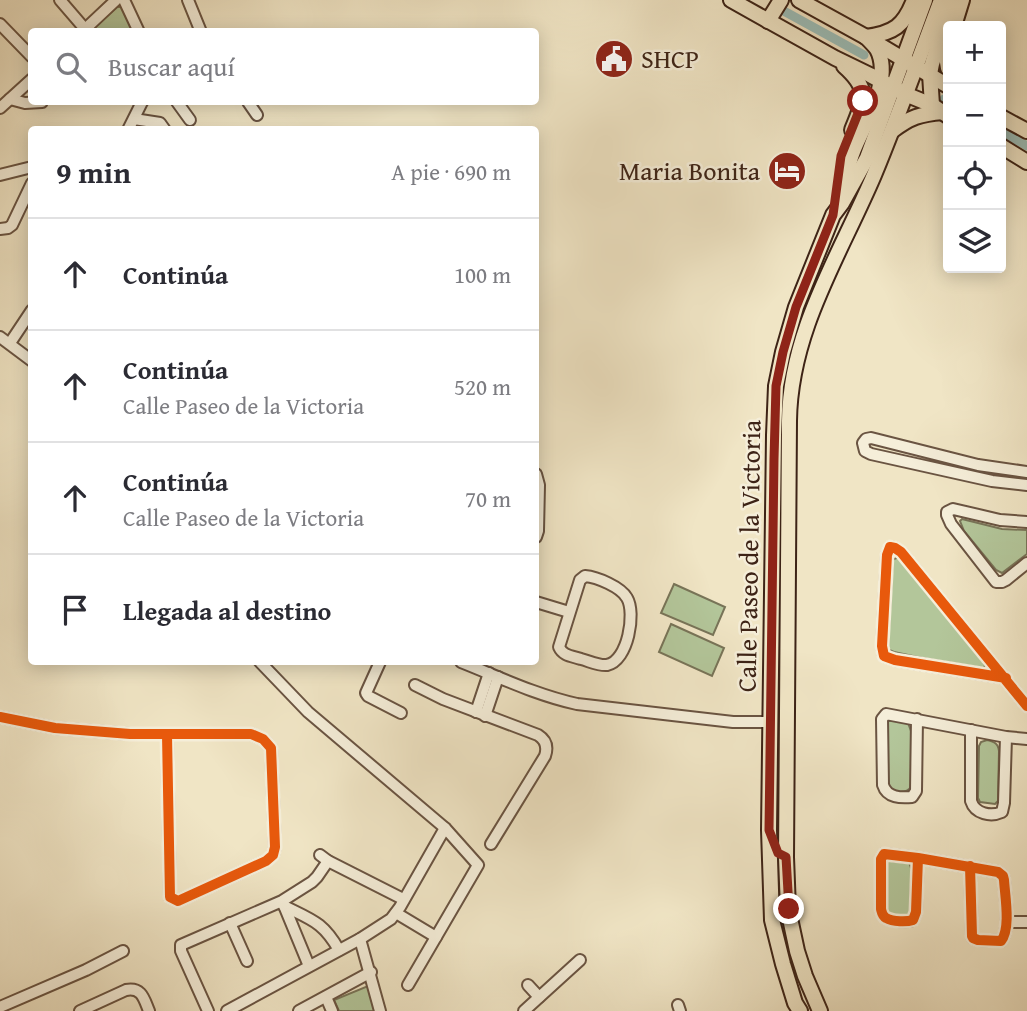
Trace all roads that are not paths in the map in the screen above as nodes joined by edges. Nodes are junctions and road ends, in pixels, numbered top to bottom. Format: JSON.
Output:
{"nodes":[{"id":1,"x":60,"y":0,"type":"edge"},
{"id":2,"x":116,"y":0,"type":"edge"},
{"id":3,"x":124,"y":0,"type":"edge"},
{"id":4,"x":188,"y":0,"type":"edge"},
{"id":5,"x":731,"y":0,"type":"edge"},
{"id":6,"x":781,"y":0,"type":"edge"},
{"id":7,"x":799,"y":0,"type":"edge"},
{"id":8,"x":914,"y":0,"type":"edge"},
{"id":9,"x":925,"y":0,"type":"edge"},
{"id":10,"x":941,"y":0,"type":"edge"},
{"id":11,"x":952,"y":0,"type":"edge"},
{"id":12,"x":962,"y":0,"type":"edge"},
{"id":13,"x":768,"y":21,"type":"junction"},
{"id":14,"x":956,"y":21,"type":"edge"},
{"id":15,"x":0,"y":24,"type":"edge"},
{"id":16,"x":82,"y":28,"type":"edge"},
{"id":17,"x":86,"y":28,"type":"edge"},
{"id":18,"x":137,"y":28,"type":"edge"},
{"id":19,"x":197,"y":28,"type":"edge"},
{"id":20,"x":866,"y":37,"type":"junction"},
{"id":21,"x":28,"y":53,"type":"edge"},
{"id":22,"x":835,"y":58,"type":"junction"},
{"id":23,"x":903,"y":59,"type":"junction"},
{"id":24,"x":916,"y":67,"type":"junction"},
{"id":25,"x":930,"y":74,"type":"junction"},
{"id":26,"x":28,"y":83,"type":"edge"},
{"id":27,"x":945,"y":84,"type":"edge"},
{"id":28,"x":893,"y":87,"type":"junction"},
{"id":29,"x":10,"y":99,"type":"junction"},
{"id":30,"x":28,"y":103,"type":"edge"},
{"id":31,"x":141,"y":105,"type":"edge"},
{"id":32,"x":179,"y":105,"type":"edge"},
{"id":33,"x":250,"y":105,"type":"edge"},
{"id":34,"x":0,"y":108,"type":"edge"},
{"id":35,"x":941,"y":111,"type":"edge"},
{"id":36,"x":257,"y":115,"type":"dead end"},
{"id":37,"x":190,"y":120,"type":"dead end"},
{"id":38,"x":1006,"y":120,"type":"edge"},
{"id":39,"x":132,"y":125,"type":"edge"},
{"id":40,"x":162,"y":126,"type":"edge"},
{"id":41,"x":1027,"y":131,"type":"edge"},
{"id":42,"x":891,"y":132,"type":"junction"},
{"id":43,"x":1003,"y":147,"type":"edge"},
{"id":44,"x":1027,"y":162,"type":"edge"},
{"id":45,"x":28,"y":168,"type":"edge"},
{"id":46,"x":0,"y":175,"type":"edge"},
{"id":47,"x":28,"y":191,"type":"edge"},
{"id":48,"x":837,"y":209,"type":"junction"},
{"id":49,"x":0,"y":229,"type":"edge"},
{"id":50,"x":814,"y":306,"type":"junction"},
{"id":51,"x":28,"y":316,"type":"edge"},
{"id":52,"x":0,"y":337,"type":"edge"},
{"id":53,"x":10,"y":343,"type":"junction"},
{"id":54,"x":28,"y":358,"type":"edge"},
{"id":55,"x":905,"y":446,"type":"junction"},
{"id":56,"x":774,"y":459,"type":"junction"},
{"id":57,"x":902,"y":461,"type":"junction"},
{"id":58,"x":1027,"y":472,"type":"edge"},
{"id":59,"x":1027,"y":485,"type":"edge"},
{"id":60,"x":789,"y":492,"type":"junction"},
{"id":61,"x":1027,"y":522,"type":"edge"},
{"id":62,"x":1027,"y":563,"type":"edge"},
{"id":63,"x":539,"y":603,"type":"edge"},
{"id":64,"x":569,"y":612,"type":"junction"},
{"id":65,"x":263,"y":665,"type":"edge"},
{"id":66,"x":379,"y":665,"type":"edge"},
{"id":67,"x":469,"y":665,"type":"edge"},
{"id":68,"x":494,"y":675,"type":"junction"},
{"id":69,"x":1006,"y":678,"type":"junction"},
{"id":70,"x":415,"y":685,"type":"dead end"},
{"id":71,"x":1027,"y":706,"type":"edge"},
{"id":72,"x":401,"y":713,"type":"dead end"},
{"id":73,"x":480,"y":714,"type":"junction"},
{"id":74,"x":0,"y":717,"type":"edge"},
{"id":75,"x":917,"y":719,"type":"junction"},
{"id":76,"x":771,"y":722,"type":"junction"},
{"id":77,"x":971,"y":730,"type":"junction"},
{"id":78,"x":167,"y":735,"type":"junction"},
{"id":79,"x":1006,"y":737,"type":"junction"},
{"id":80,"x":1027,"y":739,"type":"edge"},
{"id":81,"x":445,"y":828,"type":"junction"},
{"id":82,"x":769,"y":830,"type":"junction"},
{"id":83,"x":491,"y":844,"type":"dead end"},
{"id":84,"x":786,"y":857,"type":"junction"},
{"id":85,"x":918,"y":858,"type":"junction"},
{"id":86,"x":970,"y":866,"type":"junction"},
{"id":87,"x":403,"y":899,"type":"junction"},
{"id":88,"x":283,"y":904,"type":"junction"},
{"id":89,"x":396,"y":913,"type":"junction"},
{"id":90,"x":1006,"y":922,"type":"junction"},
{"id":91,"x":1027,"y":922,"type":"edge"},
{"id":92,"x":230,"y":923,"type":"junction"},
{"id":93,"x":436,"y":937,"type":"junction"},
{"id":94,"x":360,"y":939,"type":"junction"},
{"id":95,"x":339,"y":950,"type":"junction"},
{"id":96,"x":122,"y":951,"type":"dead end"},
{"id":97,"x":580,"y":960,"type":"dead end"},
{"id":98,"x":247,"y":961,"type":"dead end"},
{"id":99,"x":309,"y":965,"type":"junction"},
{"id":100,"x":371,"y":972,"type":"junction"},
{"id":101,"x":408,"y":985,"type":"dead end"},
{"id":102,"x":528,"y":985,"type":"dead end"},
{"id":103,"x":326,"y":997,"type":"junction"},
{"id":104,"x":539,"y":997,"type":"junction"},
{"id":105,"x":0,"y":1007,"type":"edge"},
{"id":106,"x":80,"y":1011,"type":"edge"},
{"id":107,"x":149,"y":1011,"type":"edge"},
{"id":108,"x":208,"y":1011,"type":"edge"},
{"id":109,"x":227,"y":1011,"type":"edge"},
{"id":110,"x":299,"y":1011,"type":"edge"},
{"id":111,"x":332,"y":1011,"type":"edge"},
{"id":112,"x":380,"y":1011,"type":"edge"},
{"id":113,"x":524,"y":1011,"type":"edge"},
{"id":114,"x":800,"y":1011,"type":"edge"},
{"id":115,"x":820,"y":1011,"type":"edge"}],
"edges":[{"from":1,"to":16,"type":"street"},
{"from":2,"to":17,"type":"street"},
{"from":3,"to":18,"type":"street"},
{"from":4,"to":19,"type":"street"},
{"from":5,"to":13,"type":"main road"},
{"from":6,"to":13,"type":"main road"},
{"from":7,"to":20,"type":"main road"},
{"from":8,"to":20,"type":"main road"},
{"from":9,"to":23,"type":"main road","name":"Calle Paseo de la Victoria"},
{"from":10,"to":24,"type":"main road","name":"Calle Paseo de la Victoria"},
{"from":11,"to":25,"type":"main road"},
{"from":12,"to":14,"type":"main road"},
{"from":13,"to":22,"type":"main road"},
{"from":15,"to":21,"type":"street"},
{"from":20,"to":23,"type":"main road"},
{"from":20,"to":28,"type":"main road"},
{"from":22,"to":28,"type":"main road"},
{"from":22,"to":48,"type":"main road"},
{"from":23,"to":24,"type":"main road"},
{"from":23,"to":28,"type":"main road","name":"Calle Paseo de la Victoria"},
{"from":24,"to":25,"type":"main road"},
{"from":24,"to":28,"type":"main road","name":"Calle Paseo de la Victoria"},
{"from":25,"to":27,"type":"main road"},
{"from":25,"to":35,"type":"main road"},
{"from":26,"to":29,"type":"street"},
{"from":28,"to":35,"type":"main road"},
{"from":28,"to":42,"type":"main road","name":"Calle Paseo de la Victoria"},
{"from":28,"to":48,"type":"main road","name":"Calle Paseo de la Victoria"},
{"from":29,"to":30,"type":"street"},
{"from":29,"to":34,"type":"street"},
{"from":31,"to":39,"type":"street"},
{"from":32,"to":37,"type":"street"},
{"from":33,"to":36,"type":"street"},
{"from":35,"to":42,"type":"main road"},
{"from":38,"to":41,"type":"main road"},
{"from":39,"to":40,"type":"street"},
{"from":42,"to":50,"type":"main road","name":"Calle Paseo de la Victoria"},
{"from":43,"to":44,"type":"main road"},
{"from":45,"to":46,"type":"street"},
{"from":47,"to":49,"type":"street"},
{"from":48,"to":50,"type":"main road"},
{"from":48,"to":56,"type":"main road","name":"Calle Paseo de la Victoria"},
{"from":50,"to":60,"type":"main road","name":"Calle Paseo de la Victoria"},
{"from":51,"to":53,"type":"street"},
{"from":52,"to":53,"type":"street"},
{"from":53,"to":54,"type":"street"},
{"from":55,"to":57,"type":"street"},
{"from":55,"to":57,"type":"street"},
{"from":55,"to":58,"type":"street"},
{"from":56,"to":60,"type":"main road"},
{"from":56,"to":76,"type":"main road","name":"Calle Paseo de la Victoria"},
{"from":57,"to":59,"type":"street"},
{"from":60,"to":84,"type":"main road","name":"Calle Paseo de la Victoria"},
{"from":61,"to":62,"type":"street"},
{"from":63,"to":64,"type":"street"},
{"from":64,"to":64,"type":"street"},
{"from":65,"to":81,"type":"street"},
{"from":66,"to":72,"type":"street"},
{"from":67,"to":68,"type":"street"},
{"from":68,"to":73,"type":"street"},
{"from":68,"to":76,"type":"street"},
{"from":69,"to":69,"type":"street"},
{"from":69,"to":71,"type":"street"},
{"from":70,"to":73,"type":"street"},
{"from":73,"to":83,"type":"street"},
{"from":74,"to":78,"type":"street"},
{"from":75,"to":75,"type":"street"},
{"from":75,"to":77,"type":"street"},
{"from":76,"to":82,"type":"main road","name":"Calle Paseo de la Victoria"},
{"from":77,"to":79,"type":"street"},
{"from":77,"to":79,"type":"street"},
{"from":78,"to":78,"type":"street"},
{"from":79,"to":80,"type":"street"},
{"from":81,"to":87,"type":"street"},
{"from":81,"to":93,"type":"street"},
{"from":82,"to":84,"type":"main road"},
{"from":82,"to":114,"type":"main road","name":"Calle Paseo de la Victoria"},
{"from":84,"to":115,"type":"main road","name":"Calle Paseo de la Victoria"},
{"from":85,"to":85,"type":"street"},
{"from":85,"to":86,"type":"street"},
{"from":86,"to":90,"type":"street"},
{"from":86,"to":90,"type":"street"},
{"from":87,"to":88,"type":"street"},
{"from":87,"to":89,"type":"street"},
{"from":88,"to":92,"type":"street"},
{"from":88,"to":95,"type":"street"},
{"from":88,"to":99,"type":"street"},
{"from":89,"to":93,"type":"street"},
{"from":89,"to":94,"type":"street"},
{"from":90,"to":91,"type":"street"},
{"from":92,"to":98,"type":"street"},
{"from":92,"to":108,"type":"street"},
{"from":93,"to":101,"type":"street"},
{"from":94,"to":95,"type":"street"},
{"from":94,"to":100,"type":"street"},
{"from":95,"to":99,"type":"street"},
{"from":96,"to":105,"type":"street"},
{"from":97,"to":104,"type":"street"},
{"from":99,"to":109,"type":"street"},
{"from":100,"to":103,"type":"street"},
{"from":100,"to":112,"type":"street"},
{"from":102,"to":104,"type":"street"},
{"from":103,"to":110,"type":"street"},
{"from":103,"to":111,"type":"street"},
{"from":104,"to":113,"type":"street"},
{"from":106,"to":107,"type":"street"}]}
